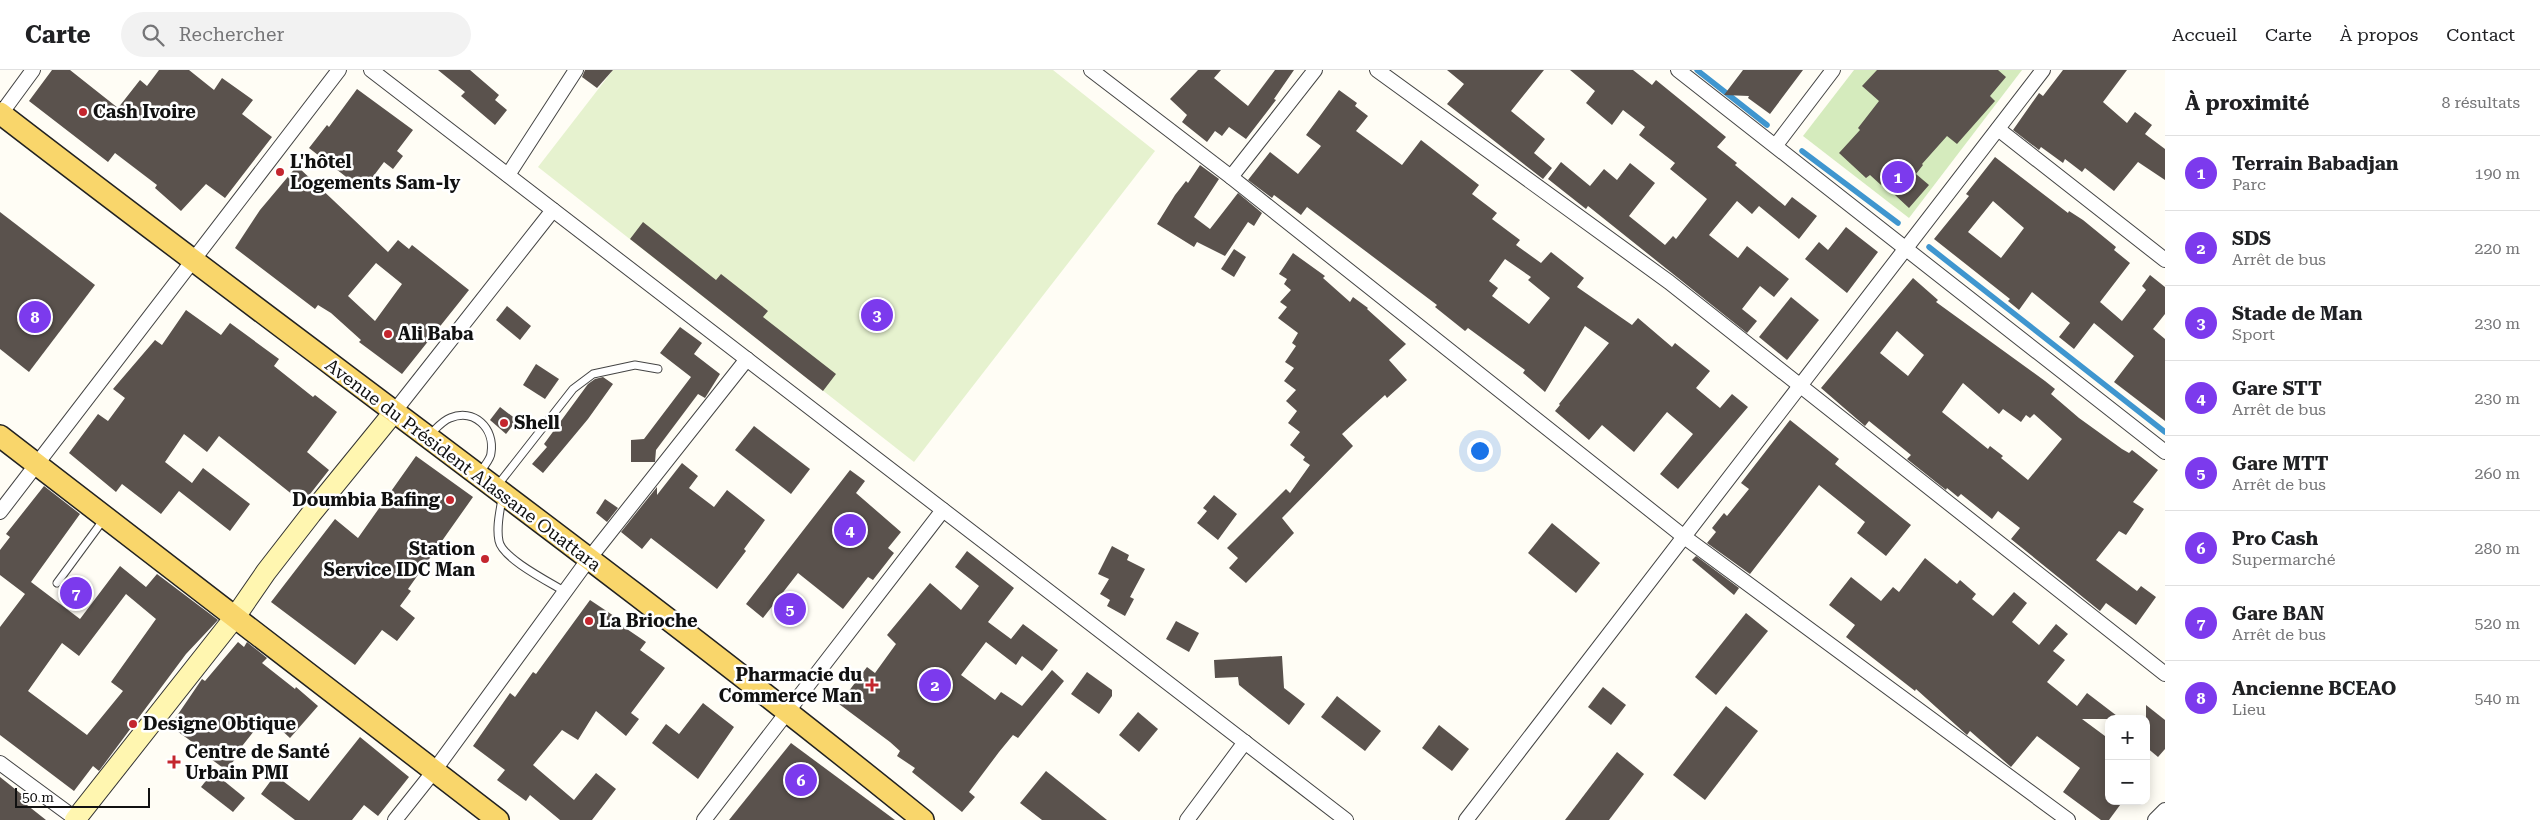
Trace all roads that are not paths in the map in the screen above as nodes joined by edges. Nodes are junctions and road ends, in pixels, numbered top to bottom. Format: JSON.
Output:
{"nodes":[{"id":1,"x":33,"y":70,"type":"edge"},
{"id":2,"x":339,"y":70,"type":"edge"},
{"id":3,"x":371,"y":70,"type":"edge"},
{"id":4,"x":576,"y":70,"type":"edge"},
{"id":5,"x":1091,"y":70,"type":"edge"},
{"id":6,"x":1315,"y":70,"type":"edge"},
{"id":7,"x":1377,"y":70,"type":"edge"},
{"id":8,"x":1678,"y":70,"type":"edge"},
{"id":9,"x":1833,"y":70,"type":"edge"},
{"id":10,"x":2043,"y":70,"type":"edge"},
{"id":11,"x":0,"y":114,"type":"edge"},
{"id":12,"x":1998,"y":129,"type":"junction"},
{"id":13,"x":1776,"y":145,"type":"junction"},
{"id":14,"x":508,"y":175,"type":"junction"},
{"id":15,"x":1231,"y":177,"type":"junction"},
{"id":16,"x":553,"y":210,"type":"junction"},
{"id":17,"x":1905,"y":248,"type":"junction"},
{"id":18,"x":2165,"y":260,"type":"edge"},
{"id":19,"x":192,"y":261,"type":"junction"},
{"id":20,"x":747,"y":359,"type":"junction"},
{"id":21,"x":658,"y":369,"type":"dead end"},
{"id":22,"x":1801,"y":386,"type":"junction"},
{"id":23,"x":394,"y":412,"type":"junction"},
{"id":24,"x":0,"y":436,"type":"edge"},
{"id":25,"x":428,"y":436,"type":"junction"},
{"id":26,"x":2165,"y":452,"type":"edge"},
{"id":27,"x":36,"y":464,"type":"junction"},
{"id":28,"x":480,"y":474,"type":"junction"},
{"id":29,"x":500,"y":490,"type":"junction"},
{"id":30,"x":943,"y":510,"type":"junction"},
{"id":31,"x":0,"y":512,"type":"edge"},
{"id":32,"x":106,"y":517,"type":"junction"},
{"id":33,"x":1683,"y":536,"type":"junction"},
{"id":34,"x":588,"y":560,"type":"junction"},
{"id":35,"x":57,"y":583,"type":"dead end"},
{"id":36,"x":564,"y":592,"type":"junction"},
{"id":37,"x":235,"y":618,"type":"junction"},
{"id":38,"x":2165,"y":674,"type":"edge"},
{"id":39,"x":788,"y":711,"type":"junction"},
{"id":40,"x":1245,"y":742,"type":"junction"},
{"id":41,"x":0,"y":763,"type":"edge"},
{"id":42,"x":434,"y":771,"type":"junction"},
{"id":43,"x":2165,"y":810,"type":"edge"},
{"id":44,"x":77,"y":820,"type":"edge"},
{"id":45,"x":395,"y":820,"type":"edge"},
{"id":46,"x":498,"y":820,"type":"edge"},
{"id":47,"x":704,"y":820,"type":"edge"},
{"id":48,"x":923,"y":820,"type":"edge"},
{"id":49,"x":1187,"y":820,"type":"edge"},
{"id":50,"x":1346,"y":820,"type":"edge"},
{"id":51,"x":1466,"y":820,"type":"edge"},
{"id":52,"x":2068,"y":820,"type":"edge"},
{"id":53,"x":2155,"y":820,"type":"edge"}],
"edges":[{"from":1,"to":11,"type":"street"},
{"from":2,"to":19,"type":"street"},
{"from":3,"to":14,"type":"street"},
{"from":4,"to":14,"type":"street"},
{"from":5,"to":15,"type":"street"},
{"from":6,"to":15,"type":"street"},
{"from":7,"to":22,"type":"street"},
{"from":8,"to":13,"type":"street"},
{"from":9,"to":13,"type":"street"},
{"from":10,"to":12,"type":"street"},
{"from":11,"to":19,"type":"main road","name":"Avenue du Président Alassane Ouattara"},
{"from":12,"to":17,"type":"street"},
{"from":12,"to":18,"type":"street"},
{"from":13,"to":17,"type":"street"},
{"from":14,"to":16,"type":"street"},
{"from":15,"to":33,"type":"street"},
{"from":16,"to":20,"type":"street"},
{"from":16,"to":23,"type":"street"},
{"from":17,"to":22,"type":"street"},
{"from":17,"to":26,"type":"street"},
{"from":19,"to":23,"type":"main road","name":"Avenue du Président Alassane Ouattara"},
{"from":19,"to":27,"type":"street"},
{"from":20,"to":30,"type":"street"},
{"from":20,"to":34,"type":"street"},
{"from":21,"to":29,"type":"lane"},
{"from":22,"to":33,"type":"street"},
{"from":22,"to":38,"type":"street"},
{"from":23,"to":25,"type":"main road","name":"Avenue du Président Alassane Ouattara"},
{"from":23,"to":37,"type":"main road"},
{"from":24,"to":27,"type":"main road"},
{"from":25,"to":28,"type":"main road","name":"Avenue du Président Alassane Ouattara"},
{"from":25,"to":28,"type":"lane"},
{"from":27,"to":31,"type":"street"},
{"from":27,"to":32,"type":"main road"},
{"from":28,"to":29,"type":"main road","name":"Avenue du Président Alassane Ouattara"},
{"from":29,"to":34,"type":"main road","name":"Avenue du Président Alassane Ouattara"},
{"from":29,"to":36,"type":"lane"},
{"from":30,"to":39,"type":"street"},
{"from":30,"to":40,"type":"street"},
{"from":32,"to":35,"type":"lane"},
{"from":32,"to":37,"type":"main road"},
{"from":33,"to":51,"type":"street"},
{"from":33,"to":52,"type":"street"},
{"from":34,"to":36,"type":"street"},
{"from":34,"to":39,"type":"main road","name":"Avenue du Président Alassane Ouattara"},
{"from":36,"to":42,"type":"street"},
{"from":37,"to":42,"type":"main road"},
{"from":37,"to":44,"type":"main road"},
{"from":39,"to":47,"type":"street"},
{"from":39,"to":48,"type":"main road","name":"Avenue du Président Alassane Ouattara"},
{"from":40,"to":49,"type":"street"},
{"from":40,"to":50,"type":"street"},
{"from":41,"to":44,"type":"street"},
{"from":42,"to":45,"type":"street"},
{"from":42,"to":46,"type":"main road"},
{"from":43,"to":53,"type":"street"}]}
